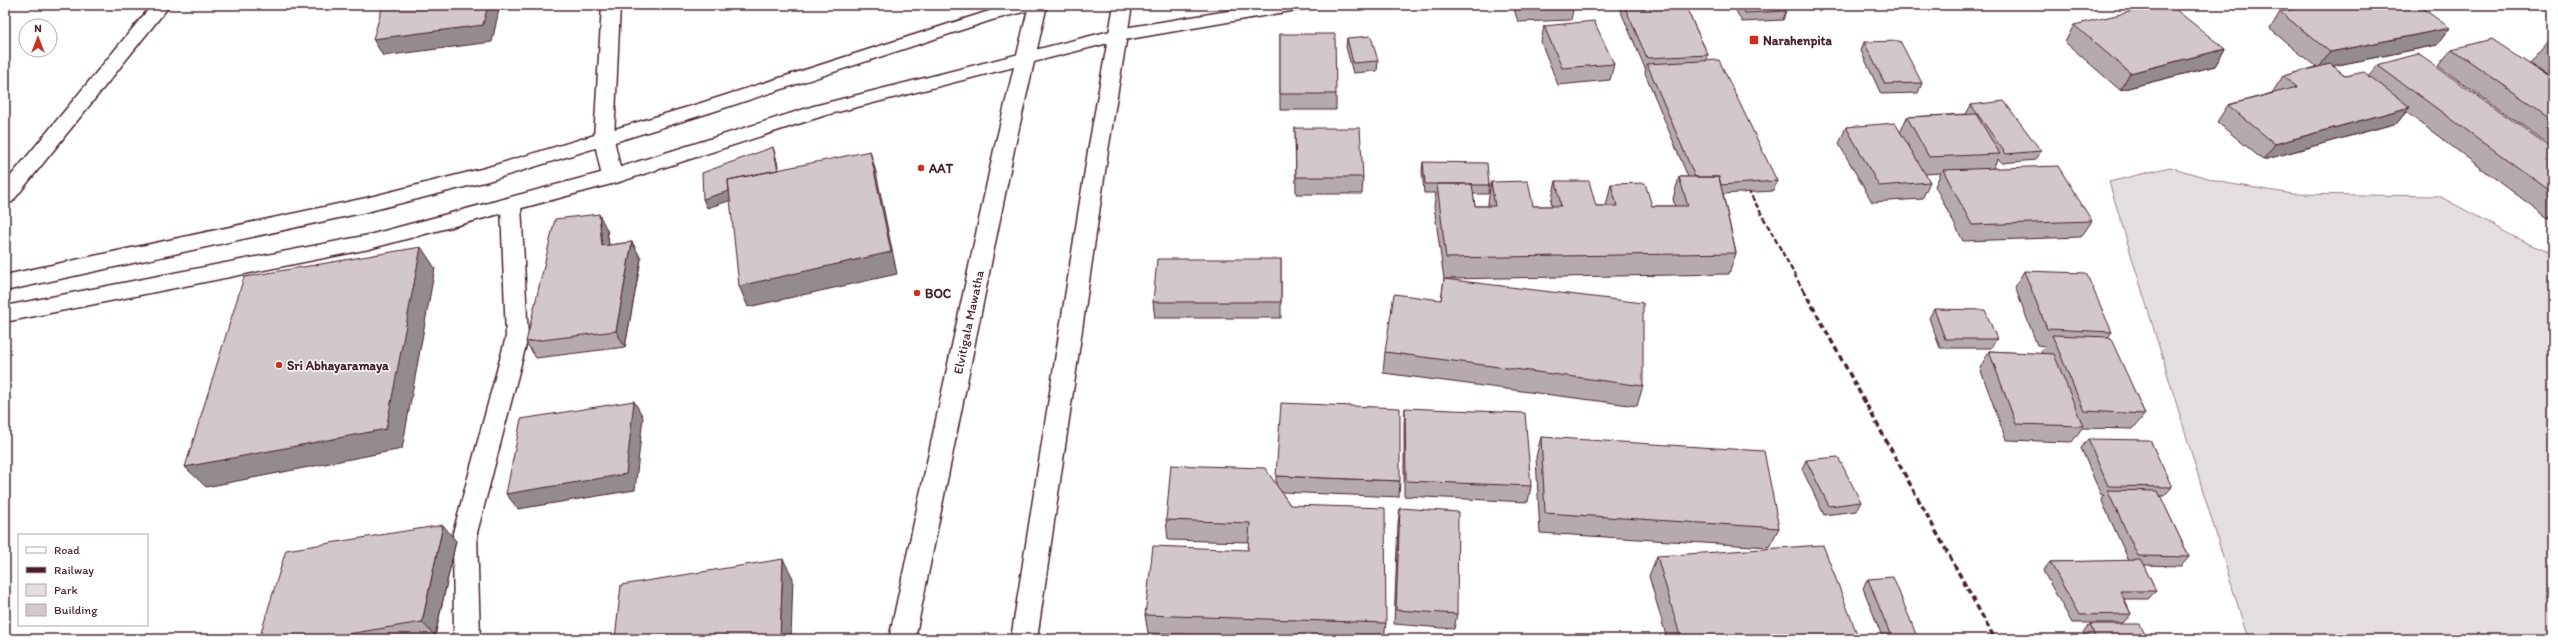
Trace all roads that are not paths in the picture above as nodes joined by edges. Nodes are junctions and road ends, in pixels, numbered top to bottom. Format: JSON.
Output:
{"nodes":[{"id":1,"x":161,"y":5,"type":"edge"},
{"id":2,"x":611,"y":5,"type":"edge"},
{"id":3,"x":1029,"y":5,"type":"edge"},
{"id":4,"x":1038,"y":5,"type":"edge"},
{"id":5,"x":1123,"y":5,"type":"edge"},
{"id":6,"x":1297,"y":5,"type":"edge"},
{"id":7,"x":1118,"y":35,"type":"junction"},
{"id":8,"x":1024,"y":58,"type":"junction"},
{"id":9,"x":604,"y":139,"type":"junction"},
{"id":10,"x":612,"y":177,"type":"junction"},
{"id":11,"x":5,"y":196,"type":"edge"},
{"id":12,"x":510,"y":205,"type":"junction"},
{"id":13,"x":5,"y":283,"type":"edge"},
{"id":14,"x":5,"y":314,"type":"edge"},
{"id":15,"x":467,"y":639,"type":"edge"},
{"id":16,"x":902,"y":639,"type":"edge"},
{"id":17,"x":1024,"y":639,"type":"edge"}],
"edges":[{"from":1,"to":11,"type":"main road"},
{"from":2,"to":9,"type":"main road"},
{"from":3,"to":9,"type":"main road"},
{"from":4,"to":8,"type":"main road","name":"Elvitigala Mawatha"},
{"from":5,"to":7,"type":"main road"},
{"from":6,"to":7,"type":"main road"},
{"from":7,"to":8,"type":"main road"},
{"from":7,"to":17,"type":"main road"},
{"from":8,"to":10,"type":"main road"},
{"from":8,"to":16,"type":"main road","name":"Elvitigala Mawatha"},
{"from":9,"to":10,"type":"main road"},
{"from":9,"to":13,"type":"main road"},
{"from":10,"to":12,"type":"main road"},
{"from":12,"to":14,"type":"main road"},
{"from":12,"to":15,"type":"main road"}]}
